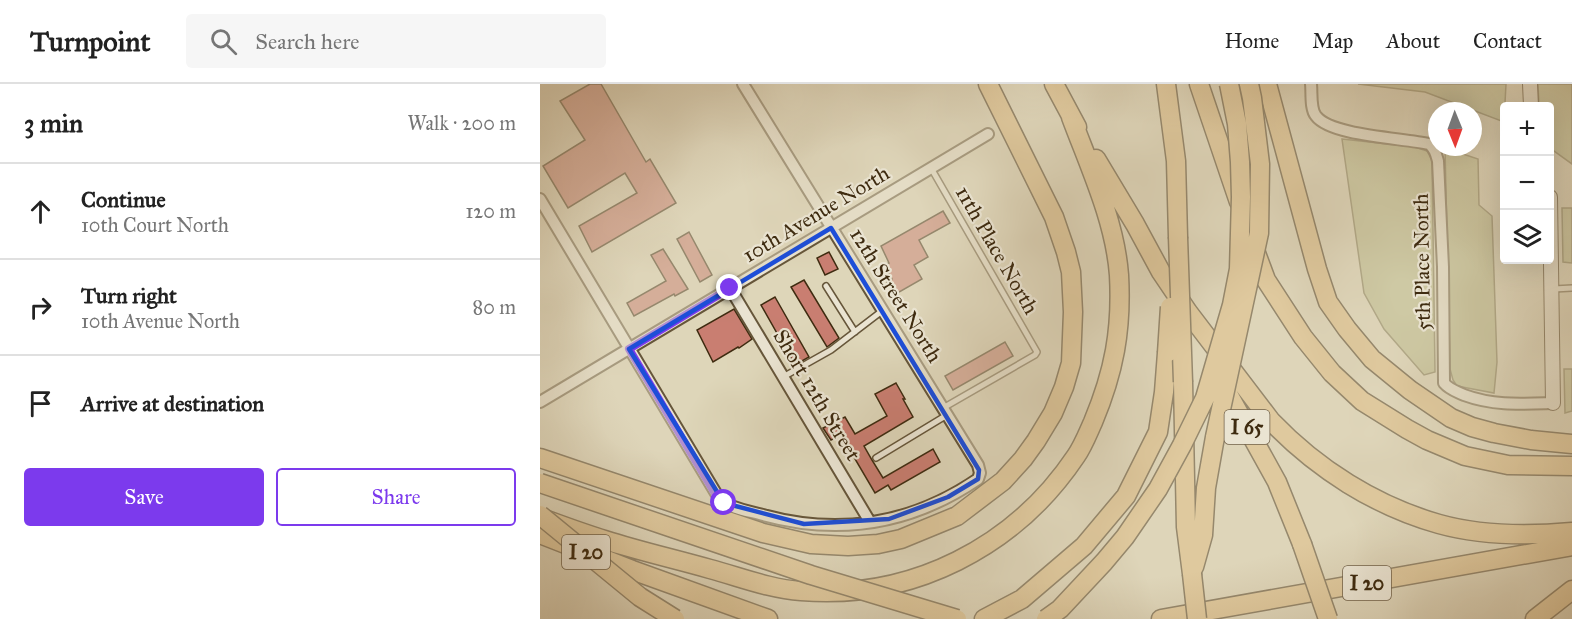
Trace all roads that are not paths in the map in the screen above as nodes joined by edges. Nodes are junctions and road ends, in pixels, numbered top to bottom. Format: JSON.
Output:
{"nodes":[{"id":1,"x":743,"y":84,"type":"edge"},
{"id":2,"x":988,"y":84,"type":"edge"},
{"id":3,"x":1054,"y":84,"type":"edge"},
{"id":4,"x":1166,"y":84,"type":"edge"},
{"id":5,"x":1199,"y":84,"type":"edge"},
{"id":6,"x":1229,"y":84,"type":"edge"},
{"id":7,"x":1249,"y":84,"type":"edge"},
{"id":8,"x":1267,"y":84,"type":"edge"},
{"id":9,"x":1311,"y":84,"type":"edge"},
{"id":10,"x":1530,"y":84,"type":"edge"},
{"id":11,"x":1531,"y":102,"type":"edge"},
{"id":12,"x":1071,"y":117,"type":"junction"},
{"id":13,"x":988,"y":134,"type":"dead end"},
{"id":14,"x":931,"y":168,"type":"junction"},
{"id":15,"x":540,"y":199,"type":"edge"},
{"id":16,"x":1550,"y":210,"type":"edge"},
{"id":17,"x":831,"y":228,"type":"junction"},
{"id":18,"x":1178,"y":237,"type":"junction"},
{"id":19,"x":826,"y":286,"type":"dead end"},
{"id":20,"x":730,"y":288,"type":"junction"},
{"id":21,"x":1572,"y":288,"type":"edge"},
{"id":22,"x":1552,"y":289,"type":"junction"},
{"id":23,"x":882,"y":311,"type":"junction"},
{"id":24,"x":1188,"y":312,"type":"junction"},
{"id":25,"x":855,"y":332,"type":"junction"},
{"id":26,"x":629,"y":349,"type":"junction"},
{"id":27,"x":783,"y":377,"type":"junction"},
{"id":28,"x":540,"y":402,"type":"edge"},
{"id":29,"x":1553,"y":403,"type":"joint"},
{"id":30,"x":945,"y":411,"type":"junction"},
{"id":31,"x":1572,"y":444,"type":"edge"},
{"id":32,"x":540,"y":458,"type":"edge"},
{"id":33,"x":876,"y":458,"type":"dead end"},
{"id":34,"x":1572,"y":466,"type":"edge"},
{"id":35,"x":540,"y":483,"type":"edge"},
{"id":36,"x":540,"y":516,"type":"edge"},
{"id":37,"x":870,"y":522,"type":"junction"},
{"id":38,"x":1572,"y":532,"type":"edge"},
{"id":39,"x":540,"y":534,"type":"edge"},
{"id":40,"x":1572,"y":546,"type":"edge"},
{"id":41,"x":1192,"y":574,"type":"junction"},
{"id":42,"x":1572,"y":590,"type":"edge"},
{"id":43,"x":1553,"y":613,"type":"edge"},
{"id":44,"x":675,"y":619,"type":"edge"},
{"id":45,"x":768,"y":619,"type":"edge"},
{"id":46,"x":957,"y":619,"type":"edge"},
{"id":47,"x":984,"y":619,"type":"edge"},
{"id":48,"x":1046,"y":619,"type":"edge"},
{"id":49,"x":1161,"y":619,"type":"edge"},
{"id":50,"x":1197,"y":619,"type":"edge"},
{"id":51,"x":1328,"y":619,"type":"edge"}],
"edges":[{"from":1,"to":17,"type":"street","name":"12th Street North"},
{"from":2,"to":32,"type":"highway"},
{"from":3,"to":12,"type":"highway","number":"I 65"},
{"from":4,"to":18,"type":"highway"},
{"from":5,"to":34,"type":"highway"},
{"from":6,"to":48,"type":"highway","bridge":true},
{"from":7,"to":41,"type":"highway","bridge":true},
{"from":8,"to":31,"type":"highway"},
{"from":9,"to":29,"type":"street","name":"5th Place North"},
{"from":10,"to":11,"type":"street"},
{"from":12,"to":24,"type":"highway","number":"I 65"},
{"from":12,"to":36,"type":"highway"},
{"from":13,"to":14,"type":"street","name":"10th Avenue North"},
{"from":14,"to":17,"type":"street","name":"10th Avenue North"},
{"from":14,"to":30,"type":"lane","name":"11th Place North"},
{"from":15,"to":26,"type":"street"},
{"from":16,"to":22,"type":"street"},
{"from":17,"to":20,"type":"street","name":"10th Avenue North"},
{"from":17,"to":23,"type":"street","name":"12th Street North"},
{"from":18,"to":41,"type":"highway","bridge":true},
{"from":18,"to":47,"type":"highway","bridge":true},
{"from":19,"to":25,"type":"lane"},
{"from":20,"to":26,"type":"street","name":"10th Avenue North"},
{"from":20,"to":27,"type":"street","name":"Short 12th Street"},
{"from":21,"to":22,"type":"lane"},
{"from":22,"to":29,"type":"street"},
{"from":23,"to":25,"type":"lane"},
{"from":23,"to":30,"type":"street","name":"12th Street North"},
{"from":24,"to":38,"type":"highway"},
{"from":24,"to":51,"type":"highway","number":"I 65","bridge":true},
{"from":25,"to":27,"type":"lane"},
{"from":26,"to":28,"type":"street","name":"10th Avenue North"},
{"from":26,"to":37,"type":"street"},
{"from":27,"to":37,"type":"street","name":"Short 12th Street"},
{"from":30,"to":33,"type":"lane"},
{"from":30,"to":37,"type":"street","name":"12th Street North"},
{"from":35,"to":46,"type":"highway","bridge":true},
{"from":36,"to":44,"type":"highway","bridge":true},
{"from":39,"to":45,"type":"highway","number":"I 20"},
{"from":40,"to":49,"type":"highway","number":"I 20"},
{"from":41,"to":50,"type":"highway","bridge":true},
{"from":42,"to":43,"type":"highway"}]}
